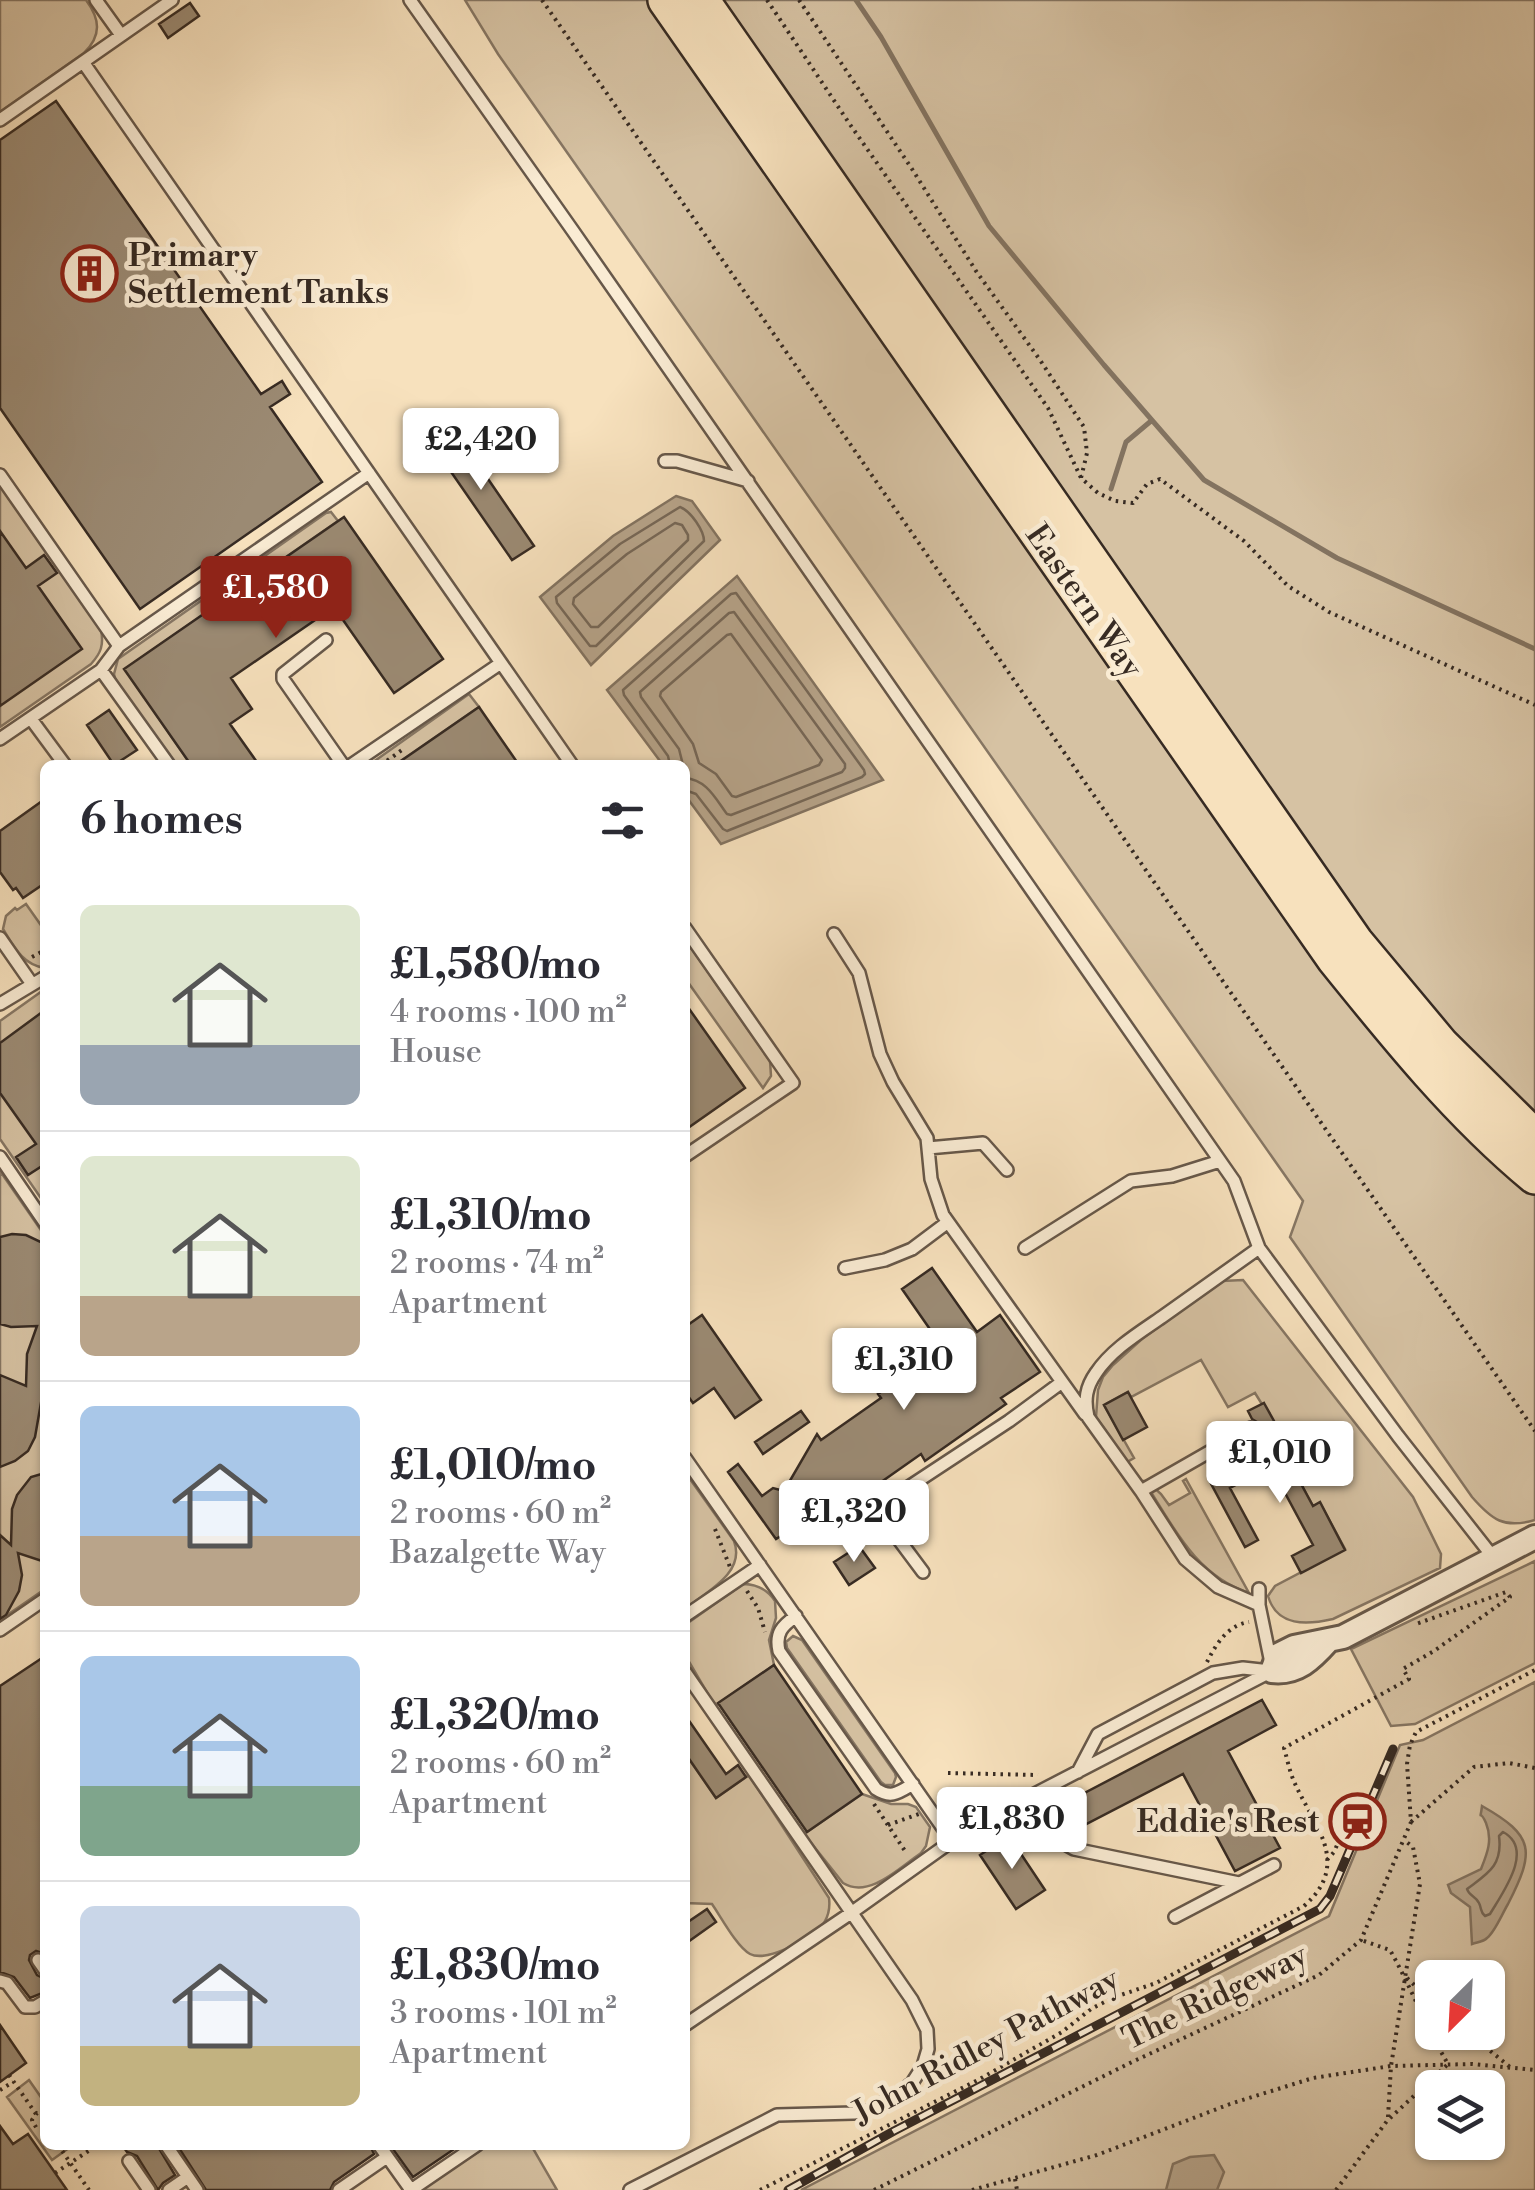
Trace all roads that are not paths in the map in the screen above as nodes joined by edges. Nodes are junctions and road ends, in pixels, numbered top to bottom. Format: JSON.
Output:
{"nodes":[{"id":1,"x":96,"y":0,"type":"edge"},
{"id":2,"x":172,"y":0,"type":"edge"},
{"id":3,"x":410,"y":0,"type":"edge"},
{"id":4,"x":666,"y":0,"type":"edge"},
{"id":5,"x":701,"y":0,"type":"edge"},
{"id":6,"x":121,"y":36,"type":"junction"},
{"id":7,"x":83,"y":62,"type":"junction"},
{"id":8,"x":0,"y":120,"type":"edge"},
{"id":9,"x":665,"y":462,"type":"dead end"},
{"id":10,"x":369,"y":473,"type":"junction"},
{"id":11,"x":0,"y":475,"type":"edge"},
{"id":12,"x":748,"y":481,"type":"junction"},
{"id":13,"x":326,"y":640,"type":"dead end"},
{"id":14,"x":119,"y":646,"type":"junction"},
{"id":15,"x":501,"y":663,"type":"junction"},
{"id":16,"x":101,"y":670,"type":"junction"},
{"id":17,"x":31,"y":719,"type":"junction"},
{"id":18,"x":0,"y":739,"type":"edge"},
{"id":19,"x":61,"y":760,"type":"edge"},
{"id":20,"x":165,"y":760,"type":"edge"},
{"id":21,"x":340,"y":760,"type":"edge"},
{"id":22,"x":358,"y":760,"type":"edge"},
{"id":23,"x":569,"y":760,"type":"edge"},
{"id":24,"x":1260,"y":829,"type":"junction"},
{"id":25,"x":834,"y":934,"type":"dead end"},
{"id":26,"x":690,"y":935,"type":"edge"},
{"id":27,"x":0,"y":938,"type":"edge"},
{"id":28,"x":40,"y":979,"type":"edge"},
{"id":29,"x":32,"y":984,"type":"junction"},
{"id":30,"x":0,"y":1004,"type":"edge"},
{"id":31,"x":1535,"y":1138,"type":"edge"},
{"id":32,"x":928,"y":1148,"type":"junction"},
{"id":33,"x":690,"y":1153,"type":"edge"},
{"id":34,"x":0,"y":1157,"type":"edge"},
{"id":35,"x":1220,"y":1161,"type":"junction"},
{"id":36,"x":1007,"y":1170,"type":"dead end"},
{"id":37,"x":1535,"y":1176,"type":"edge"},
{"id":38,"x":40,"y":1216,"type":"edge"},
{"id":39,"x":948,"y":1222,"type":"junction"},
{"id":40,"x":1025,"y":1248,"type":"dead end"},
{"id":41,"x":1259,"y":1248,"type":"junction"},
{"id":42,"x":845,"y":1268,"type":"dead end"},
{"id":43,"x":1062,"y":1382,"type":"junction"},
{"id":44,"x":1088,"y":1417,"type":"junction"},
{"id":45,"x":1251,"y":1428,"type":"dead end"},
{"id":46,"x":690,"y":1465,"type":"edge"},
{"id":47,"x":1141,"y":1491,"type":"junction"},
{"id":48,"x":876,"y":1509,"type":"junction"},
{"id":49,"x":821,"y":1528,"type":"dead end"},
{"id":50,"x":1535,"y":1536,"type":"edge"},
{"id":51,"x":1493,"y":1558,"type":"junction"},
{"id":52,"x":760,"y":1564,"type":"junction"},
{"id":53,"x":923,"y":1572,"type":"dead end"},
{"id":54,"x":1259,"y":1588,"type":"dead end"},
{"id":55,"x":40,"y":1602,"type":"edge"},
{"id":56,"x":1259,"y":1605,"type":"junction"},
{"id":57,"x":690,"y":1613,"type":"edge"},
{"id":58,"x":796,"y":1616,"type":"junction"},
{"id":59,"x":0,"y":1630,"type":"edge"},
{"id":60,"x":1272,"y":1671,"type":"junction"},
{"id":61,"x":690,"y":1679,"type":"edge"},
{"id":62,"x":1078,"y":1772,"type":"junction"},
{"id":63,"x":913,"y":1784,"type":"junction"},
{"id":64,"x":1027,"y":1798,"type":"junction"},
{"id":65,"x":952,"y":1841,"type":"junction"},
{"id":66,"x":1274,"y":1865,"type":"dead end"},
{"id":67,"x":1240,"y":1883,"type":"junction"},
{"id":68,"x":851,"y":1913,"type":"junction"},
{"id":69,"x":1175,"y":1917,"type":"dead end"},
{"id":70,"x":0,"y":1981,"type":"edge"},
{"id":71,"x":40,"y":2004,"type":"edge"},
{"id":72,"x":690,"y":2022,"type":"edge"},
{"id":73,"x":169,"y":2150,"type":"edge"},
{"id":74,"x":382,"y":2150,"type":"edge"},
{"id":75,"x":453,"y":2150,"type":"edge"},
{"id":76,"x":469,"y":2150,"type":"edge"},
{"id":77,"x":387,"y":2157,"type":"junction"},
{"id":78,"x":458,"y":2157,"type":"junction"},
{"id":79,"x":128,"y":2161,"type":"dead end"},
{"id":80,"x":188,"y":2178,"type":"junction"},
{"id":81,"x":149,"y":2190,"type":"edge"},
{"id":82,"x":169,"y":2190,"type":"edge"},
{"id":83,"x":197,"y":2190,"type":"edge"},
{"id":84,"x":339,"y":2190,"type":"edge"},
{"id":85,"x":411,"y":2190,"type":"edge"},
{"id":86,"x":630,"y":2190,"type":"edge"}],
"edges":[{"from":1,"to":6,"type":"lane"},
{"from":2,"to":6,"type":"lane"},
{"from":3,"to":12,"type":"lane"},
{"from":4,"to":24,"type":"main road","name":"Eastern Way"},
{"from":5,"to":24,"type":"main road","name":"Eastern Way"},
{"from":6,"to":7,"type":"lane"},
{"from":7,"to":8,"type":"lane"},
{"from":7,"to":10,"type":"lane"},
{"from":9,"to":12,"type":"lane"},
{"from":10,"to":14,"type":"lane"},
{"from":10,"to":15,"type":"lane"},
{"from":11,"to":14,"type":"lane"},
{"from":12,"to":35,"type":"lane"},
{"from":13,"to":21,"type":"lane"},
{"from":14,"to":16,"type":"lane"},
{"from":15,"to":22,"type":"lane"},
{"from":15,"to":23,"type":"lane"},
{"from":16,"to":17,"type":"lane"},
{"from":16,"to":20,"type":"lane"},
{"from":17,"to":18,"type":"lane"},
{"from":17,"to":19,"type":"lane"},
{"from":24,"to":31,"type":"main road","name":"Eastern Way"},
{"from":24,"to":37,"type":"main road","name":"Eastern Way"},
{"from":25,"to":32,"type":"lane"},
{"from":26,"to":33,"type":"lane"},
{"from":27,"to":29,"type":"lane"},
{"from":28,"to":29,"type":"lane"},
{"from":29,"to":30,"type":"lane"},
{"from":32,"to":36,"type":"lane"},
{"from":32,"to":39,"type":"lane"},
{"from":34,"to":38,"type":"lane"},
{"from":35,"to":40,"type":"lane"},
{"from":35,"to":41,"type":"lane"},
{"from":39,"to":42,"type":"lane"},
{"from":39,"to":43,"type":"lane"},
{"from":41,"to":44,"type":"lane"},
{"from":41,"to":51,"type":"lane"},
{"from":43,"to":44,"type":"lane"},
{"from":43,"to":48,"type":"lane"},
{"from":44,"to":47,"type":"lane"},
{"from":45,"to":47,"type":"lane"},
{"from":46,"to":52,"type":"lane"},
{"from":47,"to":56,"type":"lane"},
{"from":48,"to":49,"type":"lane"},
{"from":48,"to":53,"type":"lane"},
{"from":50,"to":51,"type":"street"},
{"from":51,"to":60,"type":"street"},
{"from":52,"to":57,"type":"lane"},
{"from":52,"to":58,"type":"lane"},
{"from":54,"to":56,"type":"lane"},
{"from":55,"to":59,"type":"lane"},
{"from":56,"to":60,"type":"lane"},
{"from":58,"to":63,"type":"lane"},
{"from":58,"to":63,"type":"lane"},
{"from":60,"to":62,"type":"lane"},
{"from":60,"to":62,"type":"lane"},
{"from":61,"to":68,"type":"lane"},
{"from":62,"to":64,"type":"lane"},
{"from":63,"to":65,"type":"lane"},
{"from":64,"to":65,"type":"lane"},
{"from":64,"to":67,"type":"lane"},
{"from":65,"to":68,"type":"lane"},
{"from":66,"to":67,"type":"lane"},
{"from":67,"to":69,"type":"lane"},
{"from":68,"to":72,"type":"lane"},
{"from":68,"to":86,"type":"lane"},
{"from":70,"to":71,"type":"lane"},
{"from":73,"to":80,"type":"lane"},
{"from":74,"to":77,"type":"lane"},
{"from":75,"to":78,"type":"lane"},
{"from":76,"to":78,"type":"lane"},
{"from":77,"to":84,"type":"lane"},
{"from":77,"to":85,"type":"lane"},
{"from":78,"to":85,"type":"lane"},
{"from":79,"to":81,"type":"lane"},
{"from":80,"to":82,"type":"lane"},
{"from":80,"to":83,"type":"lane"}]}
